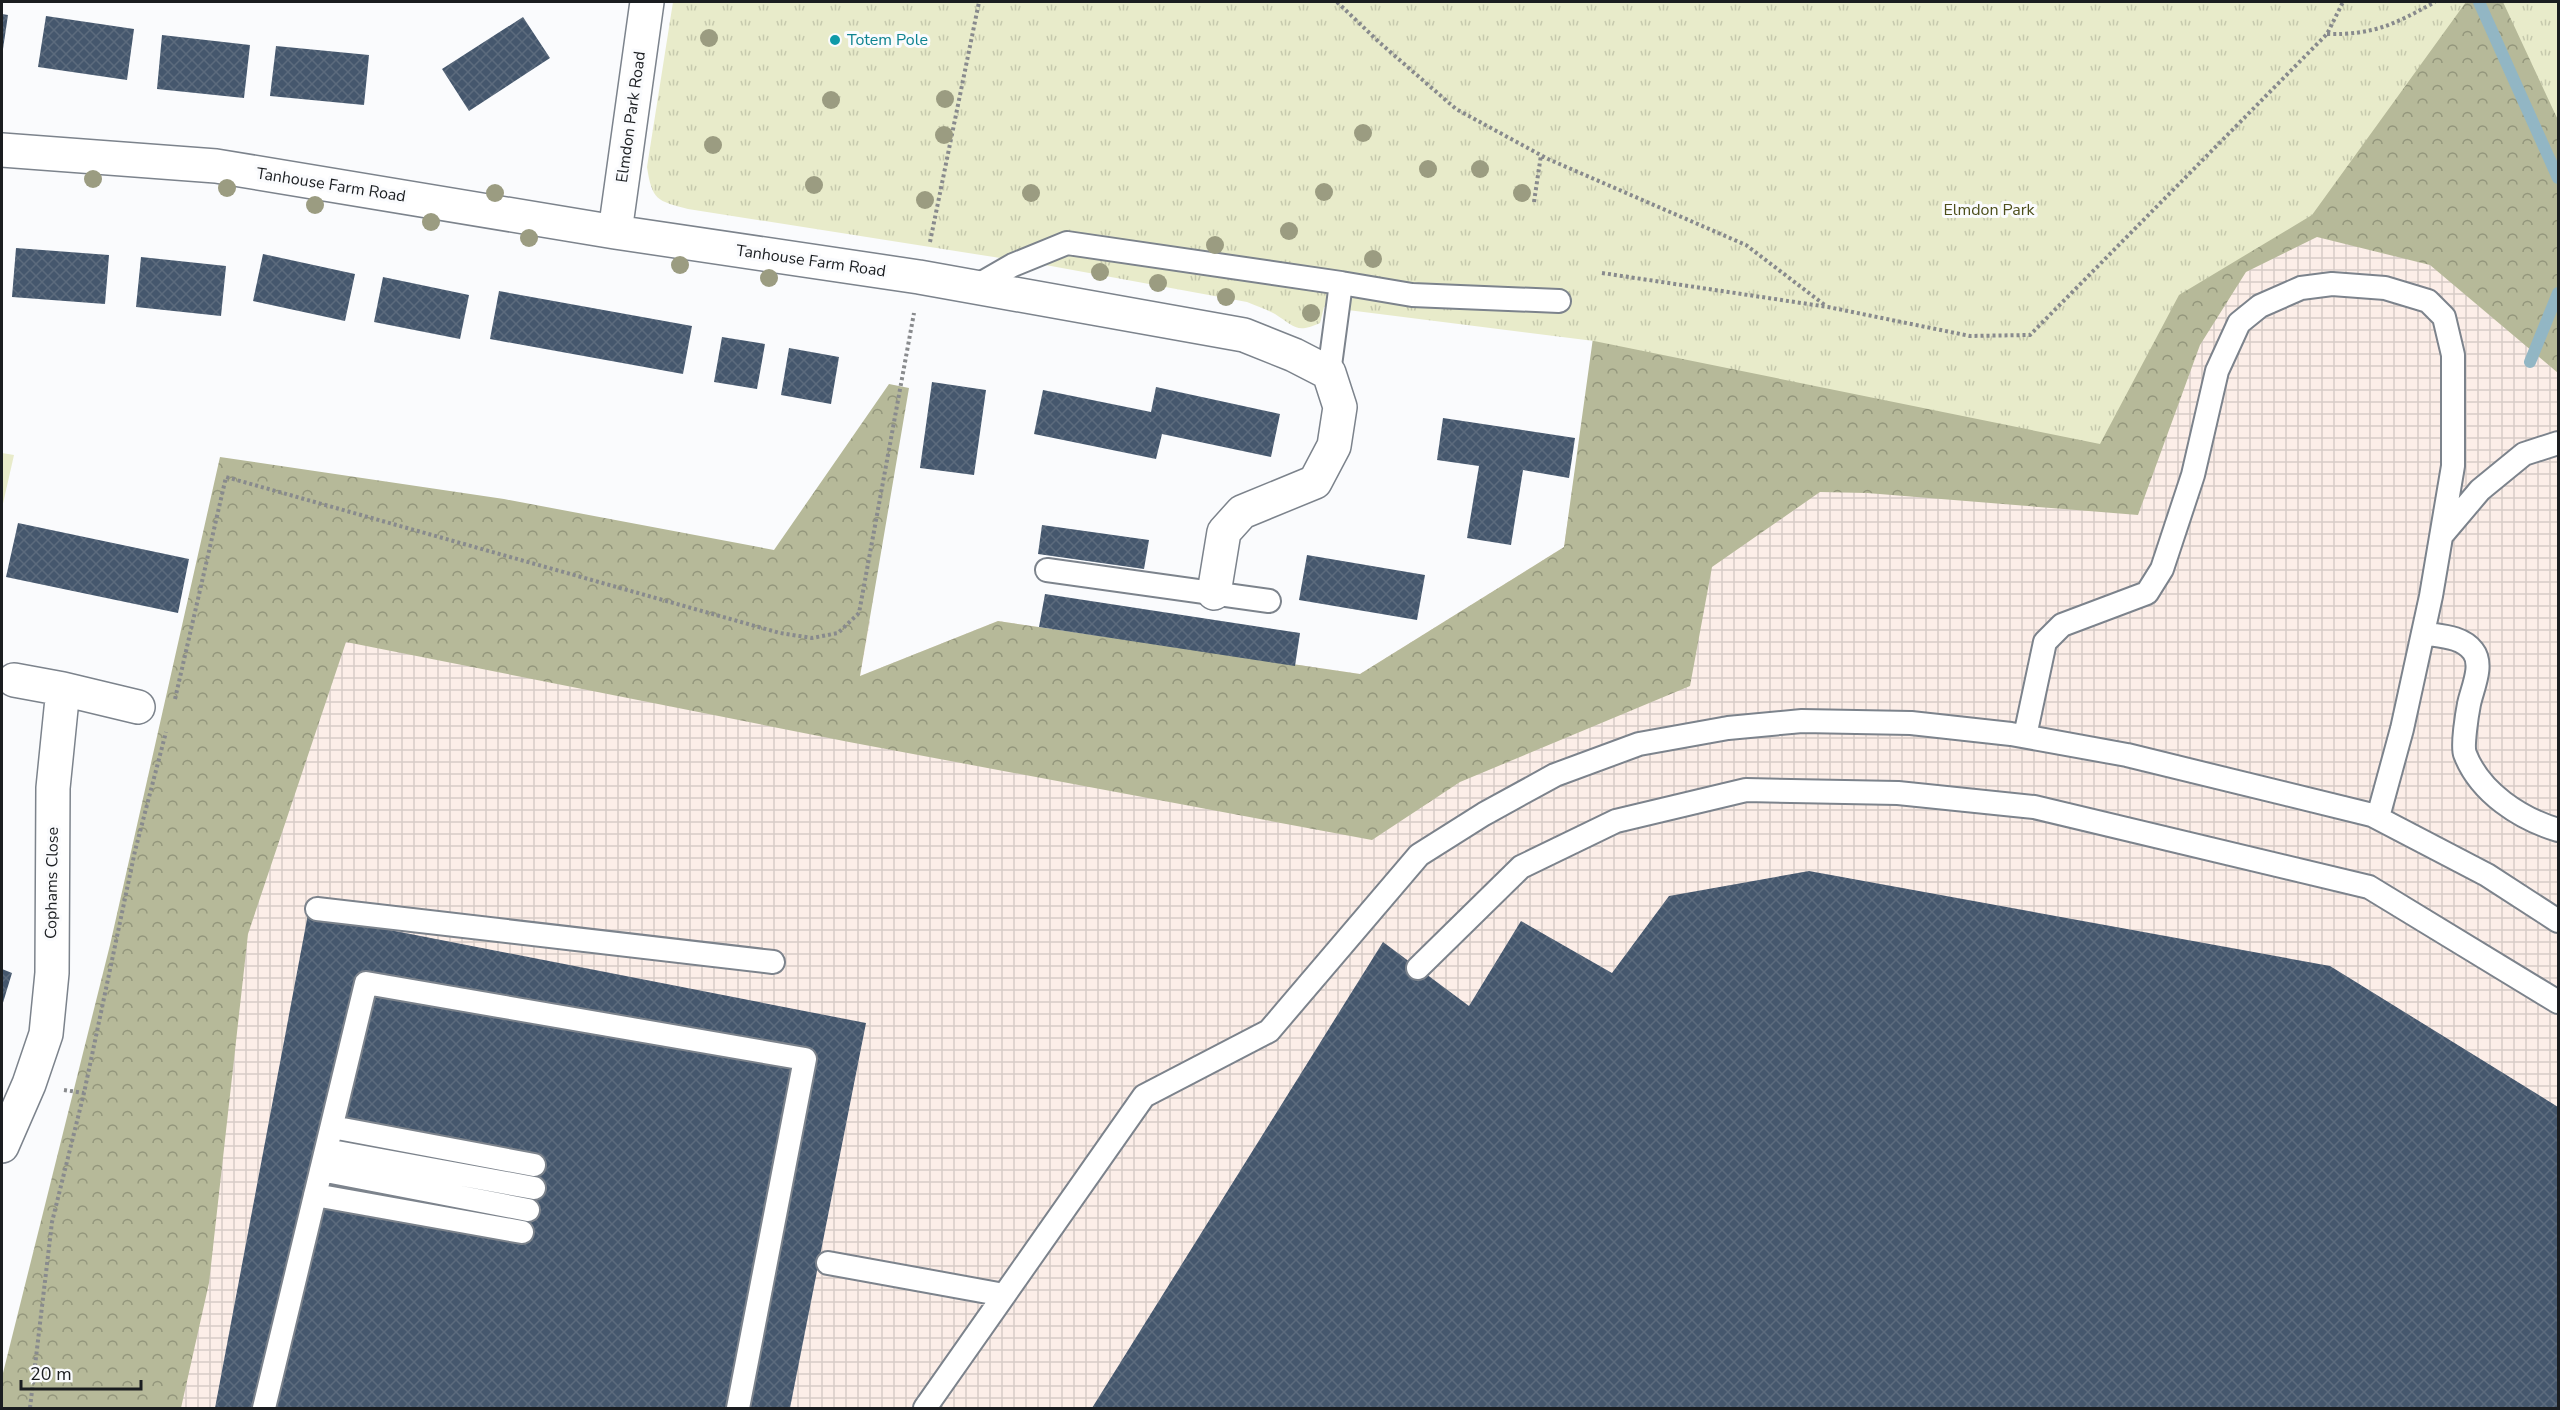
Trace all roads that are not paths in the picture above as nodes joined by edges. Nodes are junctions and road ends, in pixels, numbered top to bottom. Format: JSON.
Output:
{"nodes":[{"id":1,"x":647,"y":2,"type":"edge"},
{"id":2,"x":2,"y":150,"type":"edge"},
{"id":3,"x":615,"y":232,"type":"junction"},
{"id":4,"x":1341,"y":282,"type":"junction"},
{"id":5,"x":973,"y":288,"type":"junction"},
{"id":6,"x":1559,"y":301,"type":"dead end"},
{"id":7,"x":1329,"y":373,"type":"junction"},
{"id":8,"x":2559,"y":443,"type":"edge"},
{"id":9,"x":2441,"y":536,"type":"junction"},
{"id":10,"x":1047,"y":570,"type":"dead end"},
{"id":11,"x":1214,"y":593,"type":"junction"},
{"id":12,"x":1269,"y":601,"type":"dead end"},
{"id":13,"x":2423,"y":633,"type":"junction"},
{"id":14,"x":14,"y":680,"type":"dead end"},
{"id":15,"x":63,"y":689,"type":"junction"},
{"id":16,"x":138,"y":707,"type":"dead end"},
{"id":17,"x":2025,"y":736,"type":"junction"},
{"id":18,"x":2378,"y":818,"type":"junction"},
{"id":19,"x":2559,"y":830,"type":"edge"},
{"id":20,"x":317,"y":909,"type":"dead end"},
{"id":21,"x":2559,"y":921,"type":"edge"},
{"id":22,"x":773,"y":962,"type":"dead end"},
{"id":23,"x":1418,"y":968,"type":"dead end"},
{"id":24,"x":2559,"y":1002,"type":"edge"},
{"id":25,"x":332,"y":1127,"type":"junction"},
{"id":26,"x":2,"y":1146,"type":"edge"},
{"id":27,"x":324,"y":1160,"type":"junction"},
{"id":28,"x":534,"y":1165,"type":"dead end"},
{"id":29,"x":534,"y":1188,"type":"dead end"},
{"id":30,"x":315,"y":1195,"type":"junction"},
{"id":31,"x":528,"y":1210,"type":"dead end"},
{"id":32,"x":522,"y":1232,"type":"dead end"},
{"id":33,"x":828,"y":1263,"type":"dead end"},
{"id":34,"x":1005,"y":1295,"type":"junction"},
{"id":35,"x":264,"y":1408,"type":"edge"},
{"id":36,"x":738,"y":1408,"type":"edge"},
{"id":37,"x":925,"y":1408,"type":"edge"}],
"edges":[{"from":1,"to":3,"type":"street","name":"Elmdon Park Road"},
{"from":2,"to":3,"type":"street","name":"Tanhouse Farm Road"},
{"from":3,"to":5,"type":"street","name":"Tanhouse Farm Road"},
{"from":4,"to":5,"type":"lane"},
{"from":4,"to":6,"type":"lane"},
{"from":4,"to":7,"type":"lane"},
{"from":5,"to":7,"type":"street","name":"Tanhouse Farm Road"},
{"from":7,"to":11,"type":"street"},
{"from":8,"to":9,"type":"lane"},
{"from":9,"to":13,"type":"lane"},
{"from":9,"to":17,"type":"lane"},
{"from":10,"to":11,"type":"lane"},
{"from":11,"to":12,"type":"lane"},
{"from":13,"to":18,"type":"lane"},
{"from":13,"to":19,"type":"lane"},
{"from":14,"to":15,"type":"street"},
{"from":15,"to":16,"type":"street"},
{"from":15,"to":26,"type":"street","name":"Cophams Close"},
{"from":17,"to":18,"type":"lane"},
{"from":17,"to":34,"type":"lane"},
{"from":18,"to":21,"type":"lane"},
{"from":20,"to":22,"type":"lane"},
{"from":23,"to":24,"type":"lane"},
{"from":25,"to":27,"type":"lane"},
{"from":25,"to":28,"type":"lane"},
{"from":25,"to":36,"type":"lane"},
{"from":27,"to":29,"type":"lane"},
{"from":27,"to":30,"type":"lane"},
{"from":27,"to":31,"type":"lane"},
{"from":30,"to":32,"type":"lane"},
{"from":30,"to":35,"type":"lane"},
{"from":33,"to":34,"type":"lane"},
{"from":34,"to":37,"type":"lane"}]}
